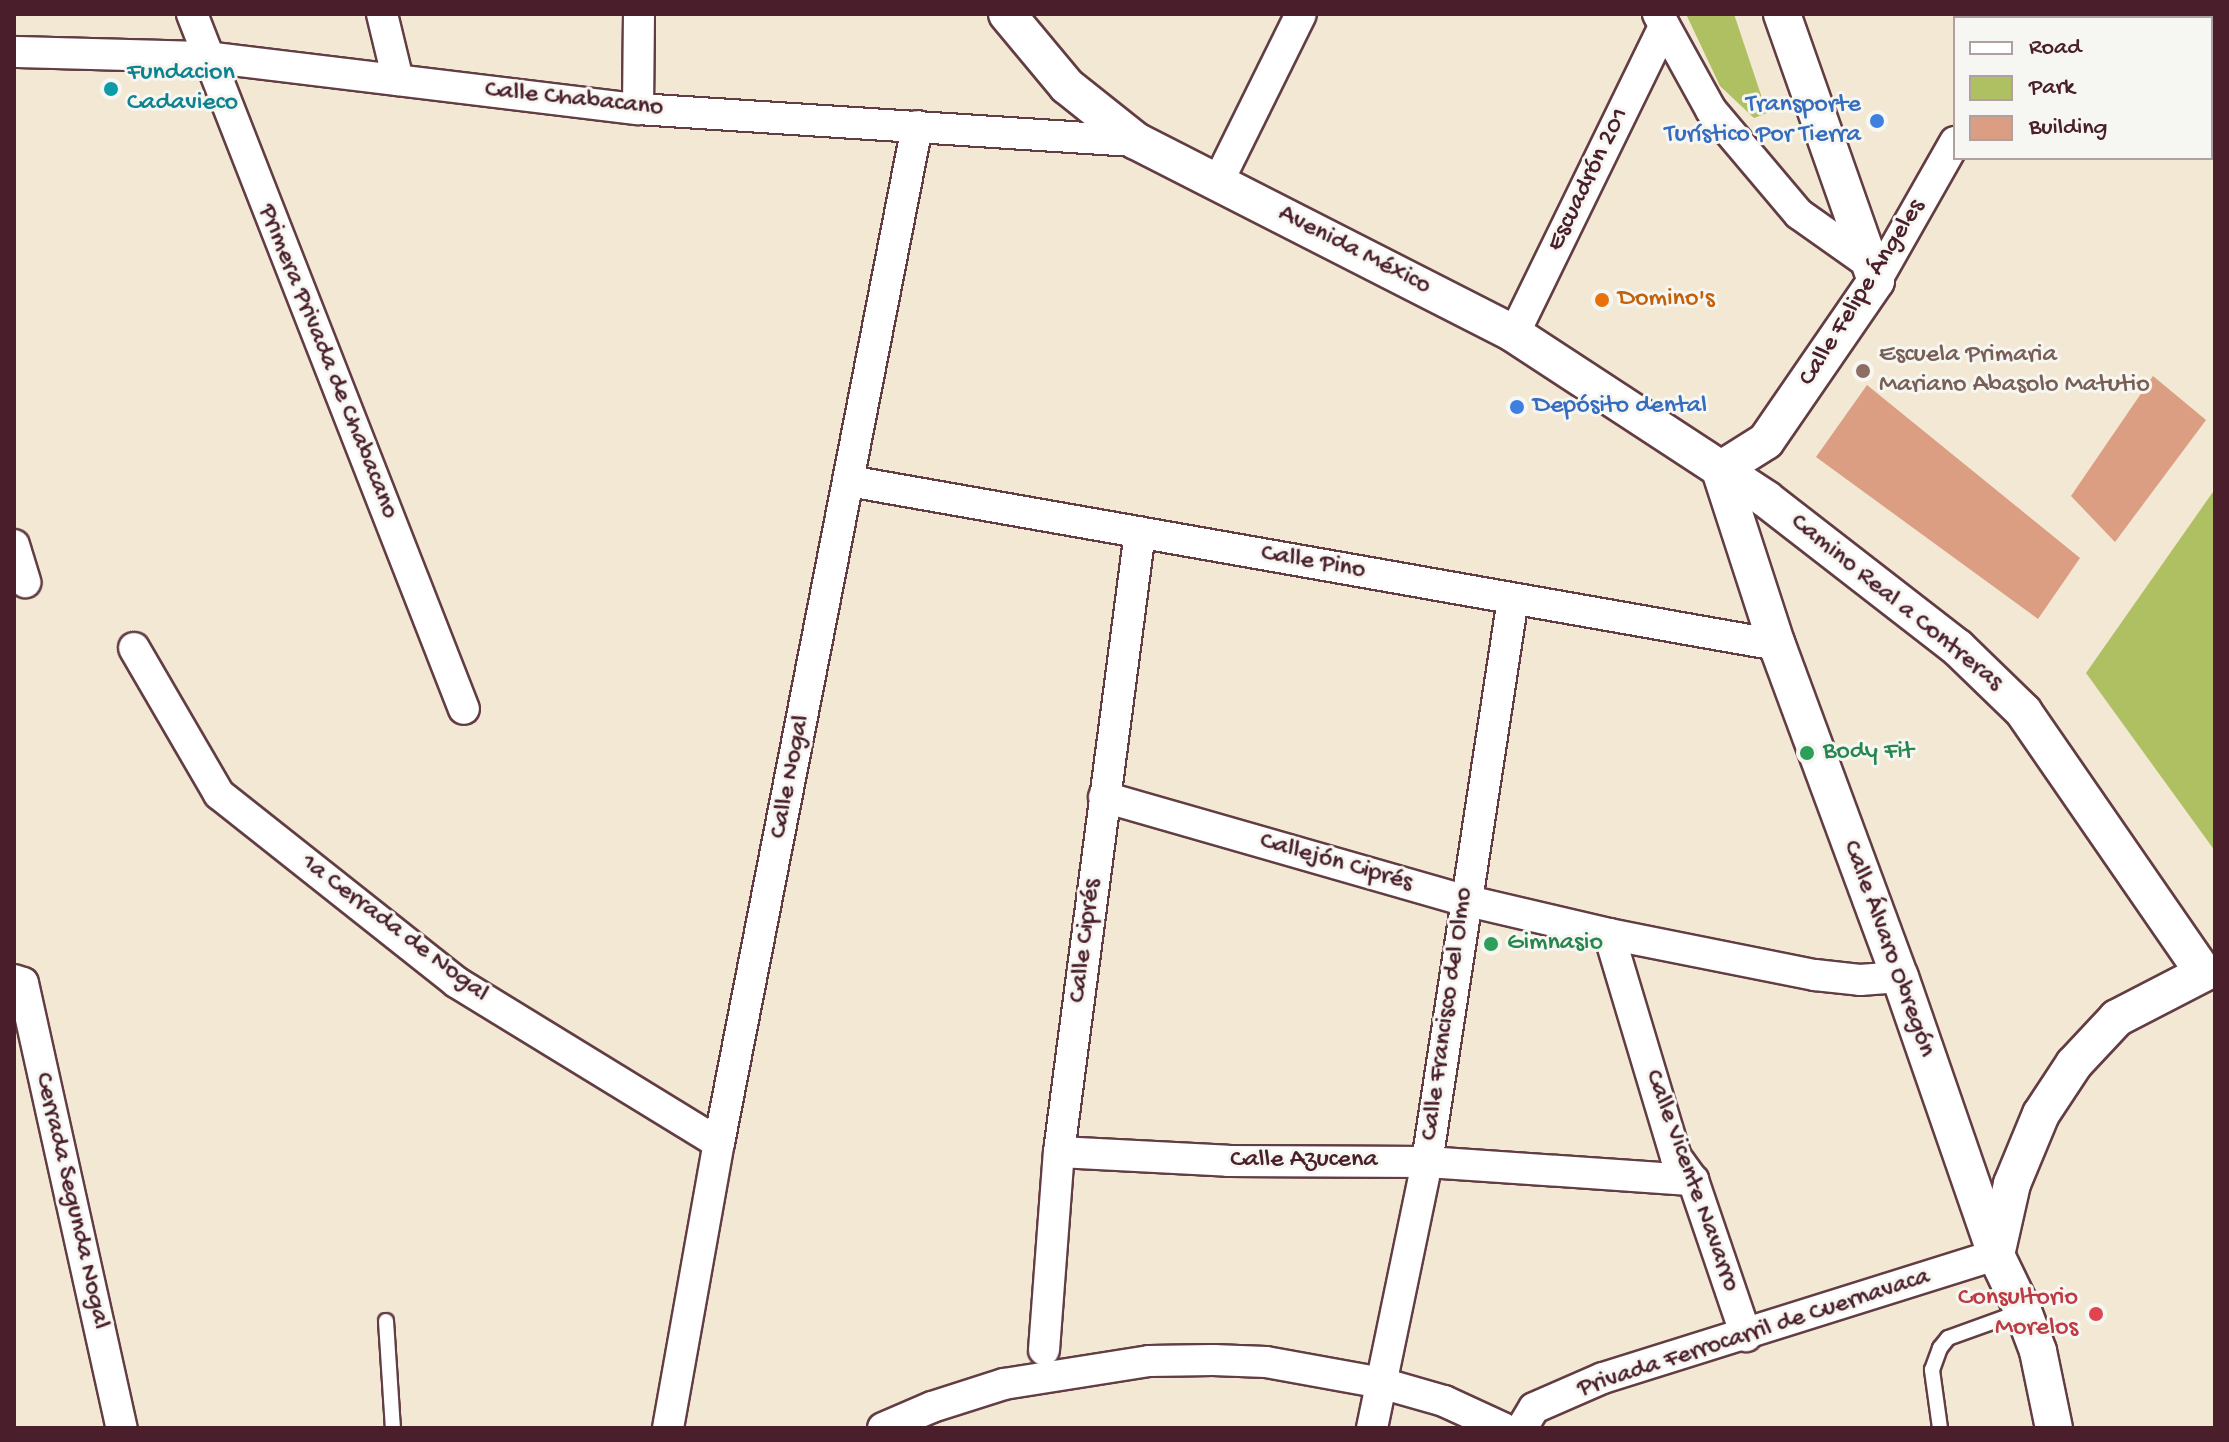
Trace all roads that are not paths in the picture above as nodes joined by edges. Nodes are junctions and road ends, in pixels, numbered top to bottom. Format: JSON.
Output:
{"nodes":[{"id":1,"x":192,"y":14,"type":"edge"},
{"id":2,"x":382,"y":14,"type":"edge"},
{"id":3,"x":639,"y":14,"type":"edge"},
{"id":4,"x":1007,"y":14,"type":"edge"},
{"id":5,"x":1301,"y":14,"type":"edge"},
{"id":6,"x":1783,"y":14,"type":"edge"},
{"id":7,"x":1661,"y":20,"type":"edge"},
{"id":8,"x":14,"y":52,"type":"edge"},
{"id":9,"x":206,"y":57,"type":"junction"},
{"id":10,"x":398,"y":80,"type":"junction"},
{"id":11,"x":638,"y":109,"type":"junction"},
{"id":12,"x":917,"y":126,"type":"junction"},
{"id":13,"x":1136,"y":141,"type":"junction"},
{"id":14,"x":1953,"y":145,"type":"edge"},
{"id":15,"x":1218,"y":182,"type":"junction"},
{"id":16,"x":1873,"y":273,"type":"junction"},
{"id":17,"x":1514,"y":334,"type":"junction"},
{"id":18,"x":1766,"y":441,"type":"junction"},
{"id":19,"x":1720,"y":470,"type":"junction"},
{"id":20,"x":849,"y":481,"type":"junction"},
{"id":21,"x":1766,"y":499,"type":"junction"},
{"id":22,"x":1140,"y":532,"type":"junction"},
{"id":23,"x":14,"y":545,"type":"edge"},
{"id":24,"x":25,"y":582,"type":"dead end"},
{"id":25,"x":1513,"y":599,"type":"junction"},
{"id":26,"x":1777,"y":645,"type":"junction"},
{"id":27,"x":134,"y":648,"type":"dead end"},
{"id":28,"x":464,"y":709,"type":"dead end"},
{"id":29,"x":1104,"y":797,"type":"junction"},
{"id":30,"x":1464,"y":900,"type":"junction"},
{"id":31,"x":1609,"y":934,"type":"junction"},
{"id":32,"x":1900,"y":977,"type":"junction"},
{"id":33,"x":14,"y":980,"type":"edge"},
{"id":34,"x":2210,"y":983,"type":"edge"},
{"id":35,"x":719,"y":1143,"type":"junction"},
{"id":36,"x":1059,"y":1152,"type":"junction"},
{"id":37,"x":1427,"y":1162,"type":"junction"},
{"id":38,"x":1693,"y":1180,"type":"junction"},
{"id":39,"x":1996,"y":1255,"type":"junction"},
{"id":40,"x":2023,"y":1311,"type":"junction"},
{"id":41,"x":386,"y":1321,"type":"dead end"},
{"id":42,"x":1746,"y":1336,"type":"junction"},
{"id":43,"x":1044,"y":1350,"type":"dead end"},
{"id":44,"x":1381,"y":1383,"type":"junction"},
{"id":45,"x":122,"y":1428,"type":"edge"},
{"id":46,"x":393,"y":1428,"type":"edge"},
{"id":47,"x":668,"y":1428,"type":"edge"},
{"id":48,"x":883,"y":1428,"type":"edge"},
{"id":49,"x":1372,"y":1428,"type":"edge"},
{"id":50,"x":1503,"y":1428,"type":"edge"},
{"id":51,"x":1522,"y":1428,"type":"edge"},
{"id":52,"x":1940,"y":1428,"type":"edge"},
{"id":53,"x":2054,"y":1428,"type":"edge"}],
"edges":[{"from":1,"to":9,"type":"street","name":"Primera Privada de Chabacano"},
{"from":2,"to":10,"type":"street"},
{"from":3,"to":11,"type":"street"},
{"from":4,"to":13,"type":"street","name":"Avenida México"},
{"from":5,"to":15,"type":"street"},
{"from":6,"to":16,"type":"street"},
{"from":7,"to":16,"type":"street"},
{"from":7,"to":17,"type":"street","name":"Escuadrón 201"},
{"from":8,"to":9,"type":"street","name":"Calle Chabacano"},
{"from":9,"to":10,"type":"street","name":"Calle Chabacano"},
{"from":9,"to":28,"type":"street","name":"Primera Privada de Chabacano"},
{"from":10,"to":11,"type":"street","name":"Calle Chabacano"},
{"from":11,"to":12,"type":"street","name":"Calle Chabacano"},
{"from":12,"to":13,"type":"street","name":"Calle Chabacano"},
{"from":12,"to":20,"type":"street","name":"Calle Nogal"},
{"from":13,"to":15,"type":"street","name":"Avenida México"},
{"from":14,"to":16,"type":"street","name":"Calle Felipe Ángeles"},
{"from":15,"to":17,"type":"street","name":"Avenida México"},
{"from":16,"to":18,"type":"street","name":"Calle Felipe Ángeles"},
{"from":17,"to":19,"type":"street","name":"Avenida México"},
{"from":18,"to":19,"type":"street","name":"Calle Felipe Ángeles"},
{"from":18,"to":21,"type":"street"},
{"from":19,"to":21,"type":"street","name":"Camino Real a Contreras"},
{"from":19,"to":26,"type":"street","name":"Calle Álvaro Obregón"},
{"from":20,"to":22,"type":"street","name":"Calle Pino"},
{"from":20,"to":35,"type":"street","name":"Calle Nogal"},
{"from":21,"to":34,"type":"street","name":"Camino Real a Contreras"},
{"from":22,"to":25,"type":"street","name":"Calle Pino"},
{"from":22,"to":29,"type":"street","name":"Calle Ciprés"},
{"from":23,"to":24,"type":"street"},
{"from":25,"to":26,"type":"street","name":"Calle Pino"},
{"from":25,"to":30,"type":"street","name":"Calle Francisco del Olmo"},
{"from":26,"to":32,"type":"street","name":"Calle Álvaro Obregón"},
{"from":27,"to":35,"type":"street","name":"1a Cerrada de Nogal"},
{"from":29,"to":30,"type":"street","name":"Callejón Ciprés"},
{"from":29,"to":36,"type":"street","name":"Calle Ciprés"},
{"from":30,"to":31,"type":"street","name":"Callejón Ciprés"},
{"from":30,"to":37,"type":"street","name":"Calle Francisco del Olmo"},
{"from":31,"to":32,"type":"street","name":"Callejón Ciprés"},
{"from":31,"to":38,"type":"street","name":"Calle Vicente Navarro"},
{"from":32,"to":39,"type":"street","name":"Calle Álvaro Obregón"},
{"from":33,"to":45,"type":"street","name":"Cerrada Segunda Nogal"},
{"from":34,"to":39,"type":"street"},
{"from":35,"to":47,"type":"street","name":"Calle Nogal"},
{"from":36,"to":37,"type":"street","name":"Calle Azucena"},
{"from":36,"to":43,"type":"street","name":"Calle Ciprés"},
{"from":37,"to":38,"type":"street","name":"Calle Azucena"},
{"from":37,"to":44,"type":"street","name":"Calle Francisco del Olmo"},
{"from":38,"to":42,"type":"street","name":"Calle Vicente Navarro"},
{"from":39,"to":40,"type":"street","name":"Calle Álvaro Obregón"},
{"from":39,"to":42,"type":"street","name":"Privada Ferrocarril de Cuernavaca"},
{"from":40,"to":52,"type":"lane"},
{"from":40,"to":53,"type":"street","name":"Calle Álvaro Obregón"},
{"from":41,"to":46,"type":"lane"},
{"from":42,"to":51,"type":"street","name":"Privada Ferrocarril de Cuernavaca"},
{"from":44,"to":48,"type":"street"},
{"from":44,"to":49,"type":"street","name":"Calle Francisco del Olmo"},
{"from":44,"to":50,"type":"street"}]}
